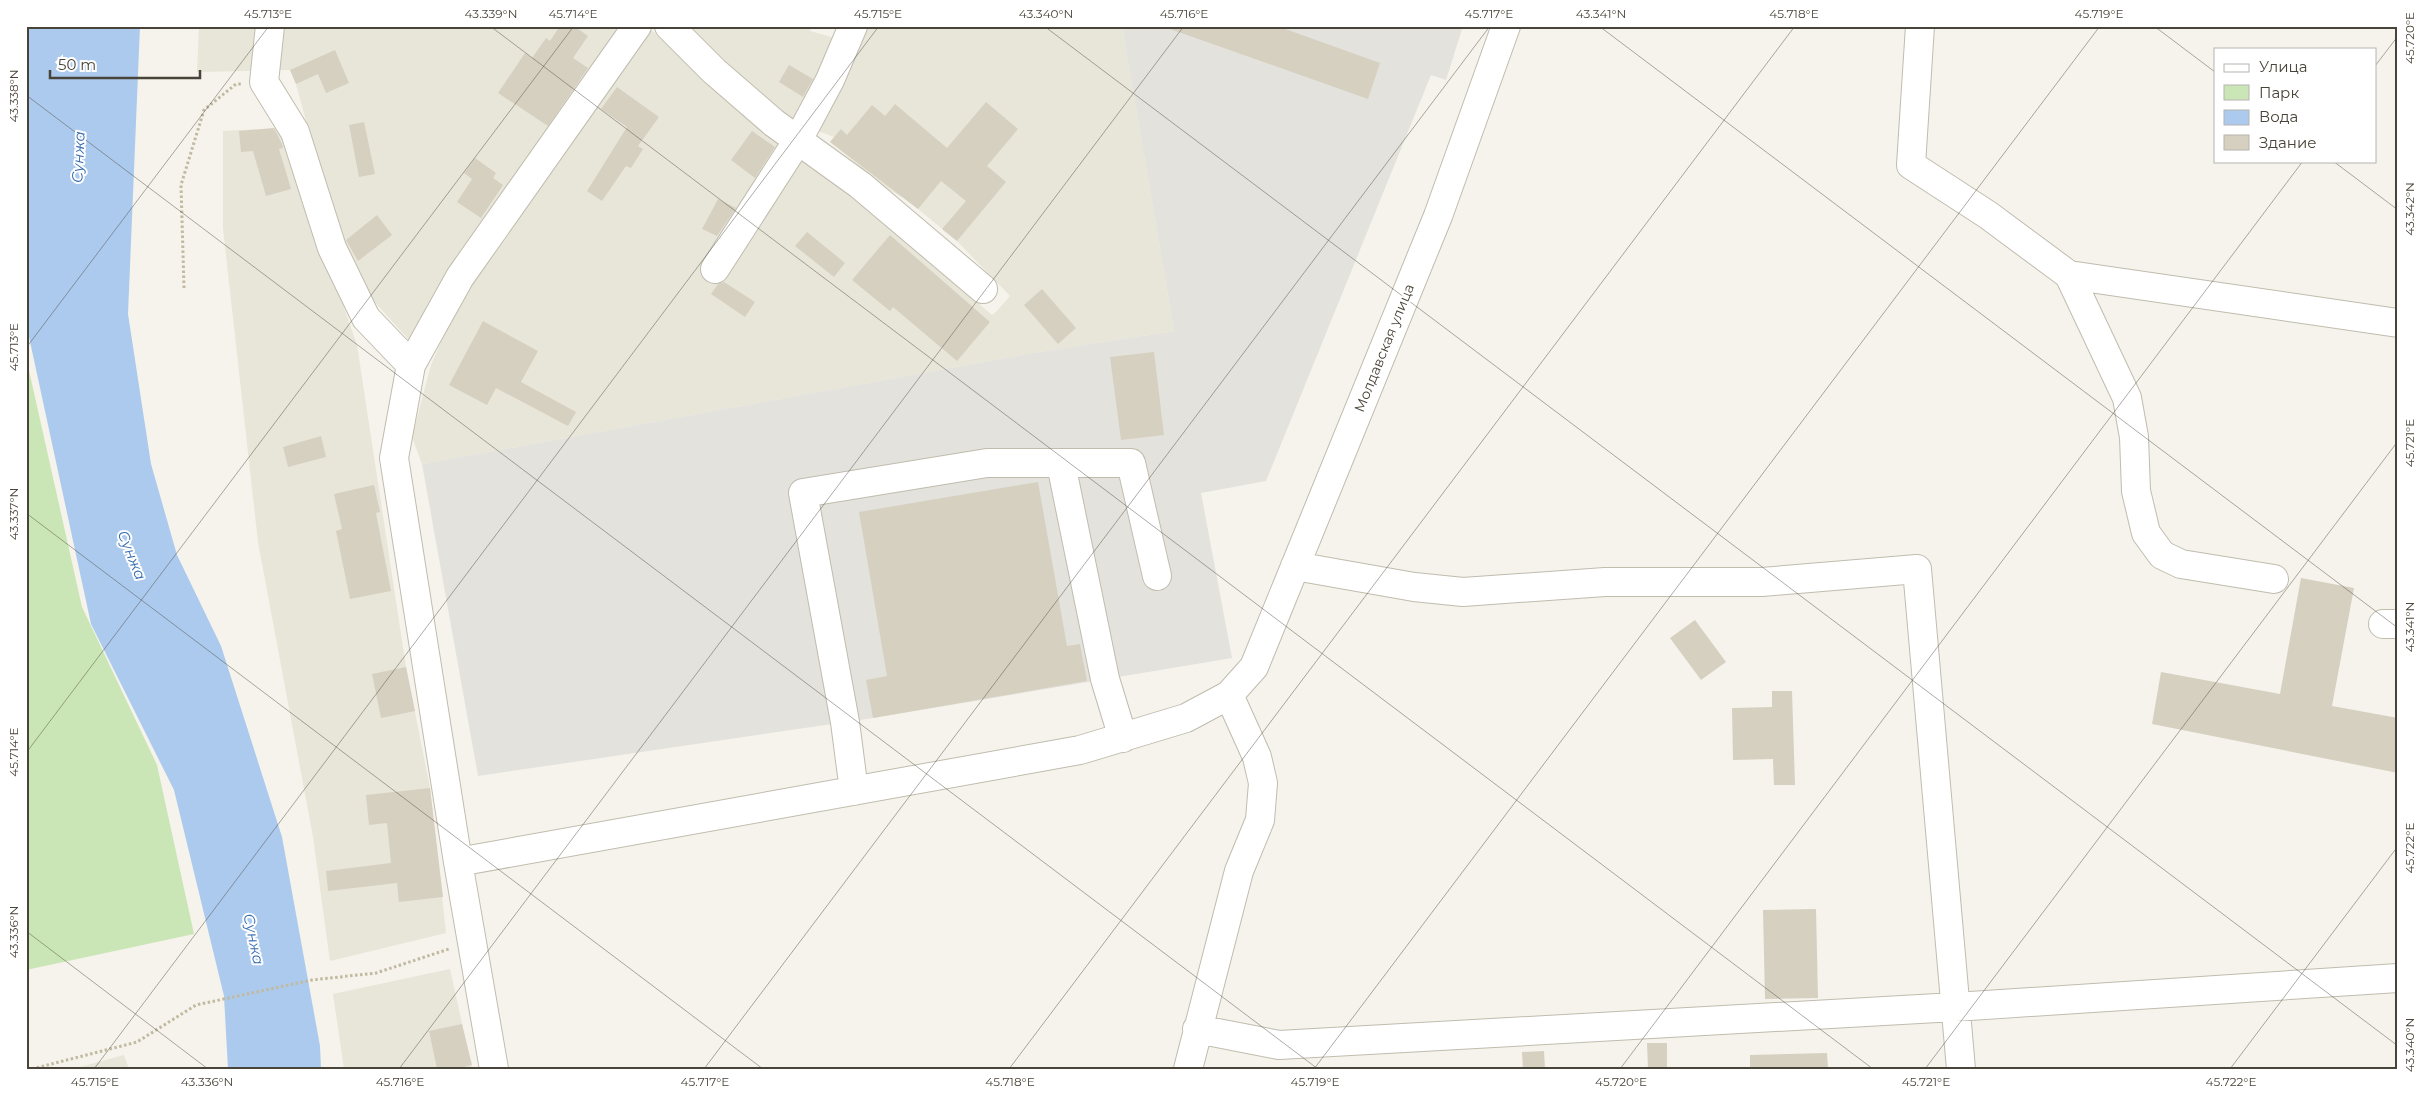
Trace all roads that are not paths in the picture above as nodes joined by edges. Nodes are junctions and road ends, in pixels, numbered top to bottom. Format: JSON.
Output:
{"nodes":[{"id":1,"x":270,"y":26,"type":"edge"},
{"id":2,"x":637,"y":26,"type":"edge"},
{"id":3,"x":669,"y":26,"type":"edge"},
{"id":4,"x":853,"y":26,"type":"edge"},
{"id":5,"x":1506,"y":26,"type":"edge"},
{"id":6,"x":1920,"y":26,"type":"edge"},
{"id":7,"x":798,"y":140,"type":"junction"},
{"id":8,"x":715,"y":269,"type":"dead end"},
{"id":9,"x":2069,"y":274,"type":"junction"},
{"id":10,"x":983,"y":289,"type":"dead end"},
{"id":11,"x":2398,"y":323,"type":"edge"},
{"id":12,"x":410,"y":365,"type":"junction"},
{"id":13,"x":1061,"y":464,"type":"junction"},
{"id":14,"x":1295,"y":566,"type":"junction"},
{"id":15,"x":1157,"y":576,"type":"dead end"},
{"id":16,"x":2274,"y":579,"type":"dead end"},
{"id":17,"x":1229,"y":695,"type":"junction"},
{"id":18,"x":1122,"y":738,"type":"junction"},
{"id":19,"x":854,"y":791,"type":"junction"},
{"id":20,"x":458,"y":862,"type":"junction"},
{"id":21,"x":2398,"y":978,"type":"edge"},
{"id":22,"x":1955,"y":1008,"type":"junction"},
{"id":23,"x":1197,"y":1029,"type":"junction"},
{"id":24,"x":494,"y":1069,"type":"edge"},
{"id":25,"x":1188,"y":1069,"type":"edge"},
{"id":26,"x":1961,"y":1069,"type":"edge"}],
"edges":[{"from":1,"to":12,"type":"street"},
{"from":2,"to":12,"type":"street"},
{"from":3,"to":7,"type":"street"},
{"from":4,"to":7,"type":"street"},
{"from":5,"to":14,"type":"street","name":"Молдавская улица"},
{"from":6,"to":9,"type":"street"},
{"from":7,"to":8,"type":"street"},
{"from":7,"to":10,"type":"street"},
{"from":9,"to":11,"type":"street"},
{"from":9,"to":16,"type":"street"},
{"from":12,"to":20,"type":"street"},
{"from":13,"to":15,"type":"street"},
{"from":13,"to":18,"type":"street"},
{"from":13,"to":19,"type":"street"},
{"from":14,"to":17,"type":"street","name":"Молдавская улица"},
{"from":14,"to":22,"type":"street"},
{"from":17,"to":18,"type":"street"},
{"from":17,"to":23,"type":"street"},
{"from":18,"to":19,"type":"street"},
{"from":19,"to":20,"type":"street"},
{"from":20,"to":24,"type":"street"},
{"from":21,"to":22,"type":"street"},
{"from":22,"to":23,"type":"street"},
{"from":22,"to":26,"type":"street"},
{"from":23,"to":25,"type":"street"}]}
